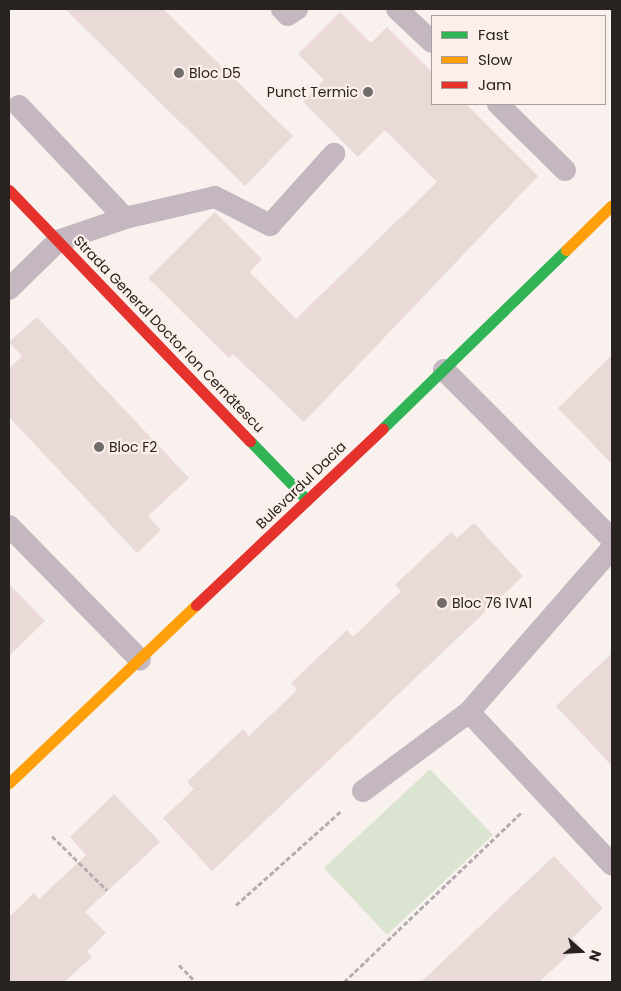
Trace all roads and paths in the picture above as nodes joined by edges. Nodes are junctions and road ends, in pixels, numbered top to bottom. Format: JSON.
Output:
{"nodes":[{"id":1,"x":282,"y":9,"type":"edge"},
{"id":2,"x":297,"y":9,"type":"edge"},
{"id":3,"x":397,"y":9,"type":"edge"},
{"id":4,"x":431,"y":41,"type":"edge"},
{"id":5,"x":499,"y":105,"type":"edge"},
{"id":6,"x":19,"y":106,"type":"dead end"},
{"id":7,"x":334,"y":154,"type":"dead end"},
{"id":8,"x":565,"y":170,"type":"dead end"},
{"id":9,"x":9,"y":190,"type":"edge"},
{"id":10,"x":612,"y":205,"type":"edge"},
{"id":11,"x":126,"y":218,"type":"junction"},
{"id":12,"x":58,"y":241,"type":"junction"},
{"id":13,"x":9,"y":289,"type":"edge"},
{"id":14,"x":444,"y":370,"type":"junction"},
{"id":15,"x":307,"y":500,"type":"junction"},
{"id":16,"x":9,"y":526,"type":"edge"},
{"id":17,"x":612,"y":539,"type":"edge"},
{"id":18,"x":612,"y":548,"type":"edge"},
{"id":19,"x":140,"y":660,"type":"junction"},
{"id":20,"x":468,"y":712,"type":"junction"},
{"id":21,"x":9,"y":783,"type":"edge"},
{"id":22,"x":363,"y":791,"type":"joint"},
{"id":23,"x":543,"y":792,"type":"junction"},
{"id":24,"x":52,"y":836,"type":"dead end"},
{"id":25,"x":612,"y":865,"type":"edge"},
{"id":26,"x":107,"y":890,"type":"dead end"},
{"id":27,"x":236,"y":905,"type":"dead end"},
{"id":28,"x":179,"y":965,"type":"dead end"},
{"id":29,"x":196,"y":982,"type":"edge"},
{"id":30,"x":344,"y":982,"type":"edge"}],
"edges":[{"from":1,"to":2,"type":"lane"},
{"from":3,"to":4,"type":"lane"},
{"from":5,"to":8,"type":"lane"},
{"from":6,"to":11,"type":"lane"},
{"from":7,"to":11,"type":"lane"},
{"from":9,"to":12,"type":"main road","name":"Strada General Doctor Ion Cernătescu"},
{"from":10,"to":14,"type":"main road","name":"Bulevardul Dacia"},
{"from":11,"to":12,"type":"lane"},
{"from":12,"to":13,"type":"lane"},
{"from":12,"to":15,"type":"main road","name":"Strada General Doctor Ion Cernătescu"},
{"from":14,"to":15,"type":"main road","name":"Bulevardul Dacia"},
{"from":14,"to":17,"type":"lane"},
{"from":15,"to":19,"type":"main road","name":"Bulevardul Dacia"},
{"from":16,"to":19,"type":"lane"},
{"from":18,"to":20,"type":"lane"},
{"from":19,"to":21,"type":"main road","name":"Bulevardul Dacia"},
{"from":20,"to":22,"type":"lane"},
{"from":20,"to":23,"type":"lane"},
{"from":22,"to":27,"type":"path"},
{"from":23,"to":25,"type":"lane"},
{"from":23,"to":30,"type":"path"},
{"from":24,"to":26,"type":"path"},
{"from":28,"to":29,"type":"path"}]}
